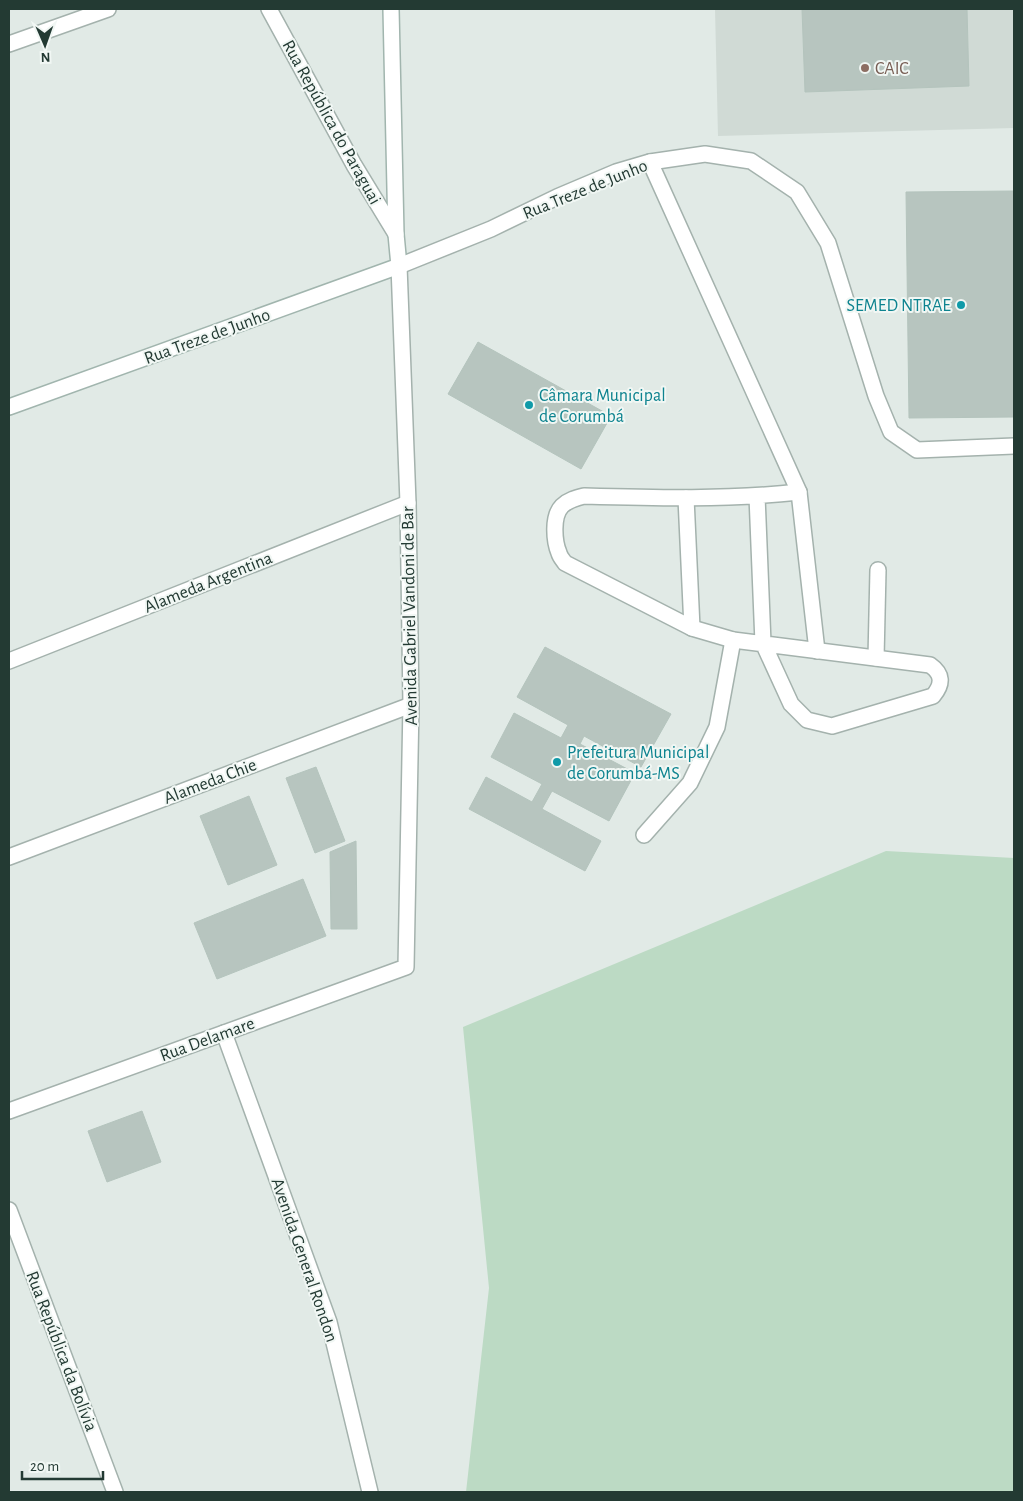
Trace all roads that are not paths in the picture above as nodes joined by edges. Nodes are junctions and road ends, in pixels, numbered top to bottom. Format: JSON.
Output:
{"nodes":[{"id":1,"x":108,"y":9,"type":"edge"},
{"id":2,"x":269,"y":9,"type":"edge"},
{"id":3,"x":391,"y":9,"type":"edge"},
{"id":4,"x":9,"y":44,"type":"edge"},
{"id":5,"x":650,"y":162,"type":"junction"},
{"id":6,"x":396,"y":234,"type":"junction"},
{"id":7,"x":399,"y":266,"type":"junction"},
{"id":8,"x":9,"y":407,"type":"edge"},
{"id":9,"x":1014,"y":446,"type":"edge"},
{"id":10,"x":799,"y":492,"type":"junction"},
{"id":11,"x":757,"y":496,"type":"junction"},
{"id":12,"x":686,"y":498,"type":"junction"},
{"id":13,"x":408,"y":503,"type":"junction"},
{"id":14,"x":878,"y":570,"type":"dead end"},
{"id":15,"x":692,"y":628,"type":"junction"},
{"id":16,"x":733,"y":640,"type":"junction"},
{"id":17,"x":763,"y":643,"type":"junction"},
{"id":18,"x":817,"y":651,"type":"junction"},
{"id":19,"x":876,"y":658,"type":"junction"},
{"id":20,"x":9,"y":661,"type":"edge"},
{"id":21,"x":411,"y":705,"type":"junction"},
{"id":22,"x":644,"y":835,"type":"dead end"},
{"id":23,"x":9,"y":857,"type":"edge"},
{"id":24,"x":406,"y":966,"type":"joint"},
{"id":25,"x":224,"y":1033,"type":"junction"},
{"id":26,"x":9,"y":1112,"type":"edge"},
{"id":27,"x":9,"y":1210,"type":"edge"},
{"id":28,"x":114,"y":1492,"type":"edge"},
{"id":29,"x":370,"y":1492,"type":"edge"}],
"edges":[{"from":1,"to":4,"type":"street"},
{"from":2,"to":6,"type":"street","name":"Rua República do Paraguai"},
{"from":3,"to":6,"type":"street","name":"Avenida Gabriel Vandoni de Bar"},
{"from":5,"to":7,"type":"street","name":"Rua Treze de Junho"},
{"from":5,"to":9,"type":"street","name":"Rua Treze de Junho"},
{"from":5,"to":10,"type":"street"},
{"from":6,"to":7,"type":"street","name":"Avenida Gabriel Vandoni de Bar"},
{"from":7,"to":8,"type":"street","name":"Rua Treze de Junho"},
{"from":7,"to":13,"type":"street","name":"Avenida Gabriel Vandoni de Bar"},
{"from":10,"to":11,"type":"street"},
{"from":10,"to":18,"type":"street"},
{"from":11,"to":12,"type":"street"},
{"from":11,"to":17,"type":"street"},
{"from":12,"to":15,"type":"street"},
{"from":12,"to":15,"type":"street"},
{"from":13,"to":20,"type":"street","name":"Alameda Argentina"},
{"from":13,"to":21,"type":"street","name":"Avenida Gabriel Vandoni de Bar"},
{"from":14,"to":19,"type":"street"},
{"from":15,"to":16,"type":"street"},
{"from":16,"to":17,"type":"street"},
{"from":16,"to":22,"type":"street"},
{"from":17,"to":18,"type":"street"},
{"from":17,"to":19,"type":"street"},
{"from":18,"to":19,"type":"street"},
{"from":21,"to":23,"type":"street","name":"Alameda Chie"},
{"from":21,"to":24,"type":"street","name":"Avenida Gabriel Vandoni de Bar"},
{"from":24,"to":25,"type":"street","name":"Rua Delamare"},
{"from":25,"to":26,"type":"street","name":"Rua Delamare"},
{"from":25,"to":29,"type":"street","name":"Avenida General Rondon"},
{"from":27,"to":28,"type":"street","name":"Rua República da Bolívia"}]}
